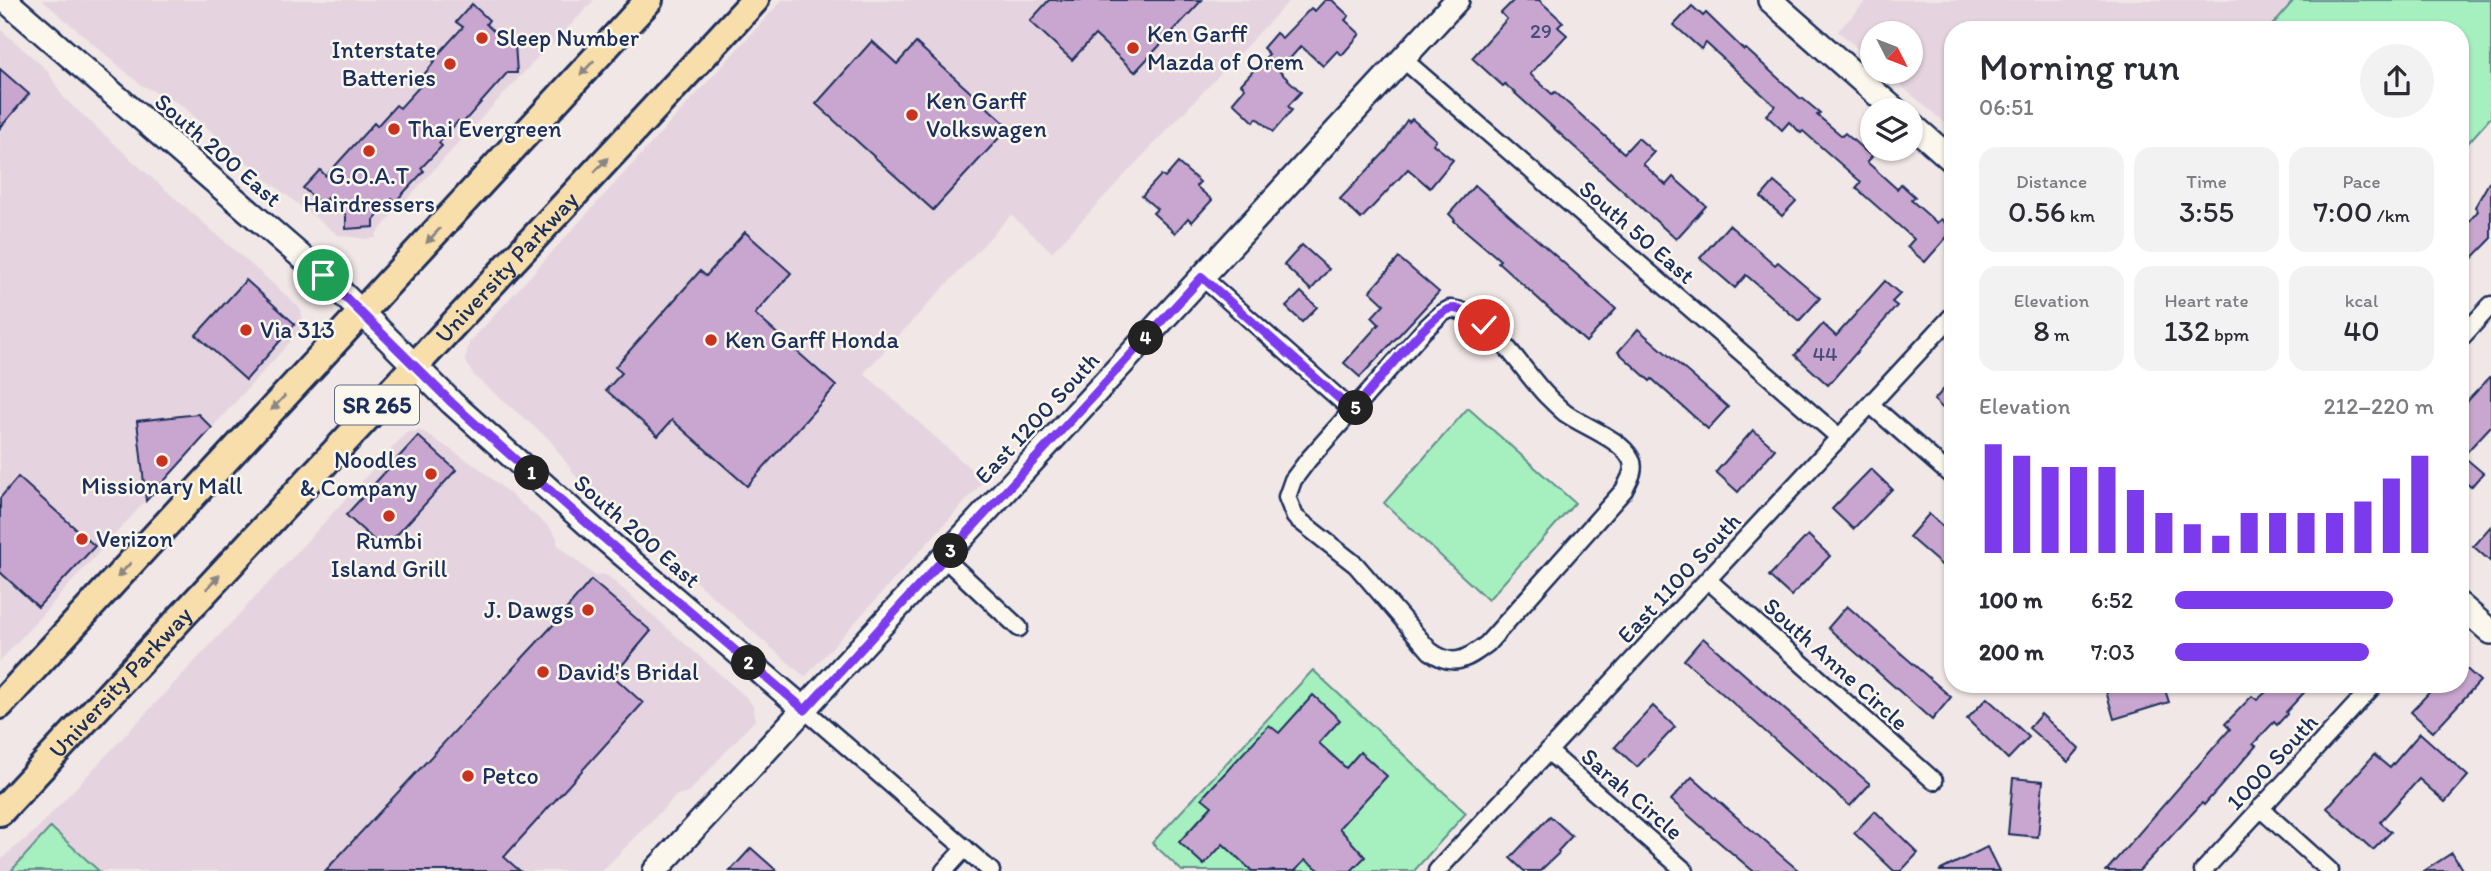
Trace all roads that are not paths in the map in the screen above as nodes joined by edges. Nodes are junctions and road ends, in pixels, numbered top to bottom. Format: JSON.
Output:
{"nodes":[{"id":1,"x":5,"y":0,"type":"edge"},
{"id":2,"x":649,"y":0,"type":"edge"},
{"id":3,"x":755,"y":0,"type":"edge"},
{"id":4,"x":1457,"y":0,"type":"edge"},
{"id":5,"x":1770,"y":0,"type":"edge"},
{"id":6,"x":1404,"y":60,"type":"junction"},
{"id":7,"x":1881,"y":98,"type":"edge"},
{"id":8,"x":1923,"y":135,"type":"edge"},
{"id":9,"x":1944,"y":153,"type":"edge"},
{"id":10,"x":1202,"y":277,"type":"junction"},
{"id":11,"x":2491,"y":305,"type":"edge"},
{"id":12,"x":362,"y":314,"type":"junction"},
{"id":13,"x":1944,"y":325,"type":"edge"},
{"id":14,"x":2469,"y":329,"type":"edge"},
{"id":15,"x":414,"y":365,"type":"junction"},
{"id":16,"x":1871,"y":405,"type":"junction"},
{"id":17,"x":1353,"y":411,"type":"junction"},
{"id":18,"x":1840,"y":438,"type":"junction"},
{"id":19,"x":1944,"y":469,"type":"edge"},
{"id":20,"x":944,"y":558,"type":"junction"},
{"id":21,"x":1709,"y":580,"type":"junction"},
{"id":22,"x":2469,"y":613,"type":"edge"},
{"id":23,"x":1019,"y":628,"type":"dead end"},
{"id":24,"x":2491,"y":632,"type":"edge"},
{"id":25,"x":2367,"y":693,"type":"edge"},
{"id":26,"x":0,"y":705,"type":"edge"},
{"id":27,"x":805,"y":710,"type":"junction"},
{"id":28,"x":1548,"y":751,"type":"junction"},
{"id":29,"x":1934,"y":781,"type":"dead end"},
{"id":30,"x":2260,"y":808,"type":"junction"},
{"id":31,"x":0,"y":812,"type":"edge"},
{"id":32,"x":965,"y":848,"type":"junction"},
{"id":33,"x":655,"y":871,"type":"edge"},
{"id":34,"x":944,"y":871,"type":"edge"},
{"id":35,"x":991,"y":871,"type":"edge"},
{"id":36,"x":1437,"y":871,"type":"edge"},
{"id":37,"x":1685,"y":871,"type":"edge"},
{"id":38,"x":2203,"y":871,"type":"edge"},
{"id":39,"x":2330,"y":871,"type":"edge"}],
"edges":[{"from":1,"to":12,"type":"street","name":"South 200 East"},
{"from":2,"to":12,"type":"main road","number":"SR 265","one_way":true},
{"from":15,"to":3,"type":"main road","name":"University Parkway","number":"SR 265","one_way":true},
{"from":4,"to":6,"type":"street","name":"East 1200 South"},
{"from":5,"to":7,"type":"street"},
{"from":6,"to":10,"type":"street","name":"East 1200 South"},
{"from":6,"to":18,"type":"street","name":"South 50 East"},
{"from":8,"to":9,"type":"street"},
{"from":10,"to":17,"type":"street"},
{"from":10,"to":20,"type":"street","name":"East 1200 South"},
{"from":11,"to":14,"type":"street"},
{"from":12,"to":15,"type":"street","name":"South 200 East"},
{"from":12,"to":26,"type":"main road","number":"SR 265","one_way":true},
{"from":13,"to":16,"type":"street","name":"East 1100 South"},
{"from":15,"to":27,"type":"street","name":"South 200 East"},
{"from":31,"to":15,"type":"main road","name":"University Parkway","number":"SR 265","one_way":true},
{"from":16,"to":18,"type":"street","name":"East 1100 South"},
{"from":16,"to":19,"type":"street"},
{"from":17,"to":17,"type":"street"},
{"from":18,"to":21,"type":"street","name":"East 1100 South"},
{"from":20,"to":23,"type":"street"},
{"from":20,"to":27,"type":"street","name":"East 1200 South"},
{"from":21,"to":28,"type":"street","name":"East 1100 South"},
{"from":21,"to":29,"type":"street","name":"South Anne Circle"},
{"from":22,"to":24,"type":"street"},
{"from":25,"to":30,"type":"street","name":"1000 South"},
{"from":27,"to":32,"type":"street","name":"South 200 East"},
{"from":27,"to":33,"type":"street","name":"East 1200 South"},
{"from":28,"to":36,"type":"street","name":"East 1100 South"},
{"from":28,"to":37,"type":"street","name":"Sarah Circle"},
{"from":30,"to":38,"type":"street","name":"1000 South"},
{"from":30,"to":39,"type":"street"},
{"from":32,"to":34,"type":"street"},
{"from":32,"to":35,"type":"street","name":"South 200 East"}]}
